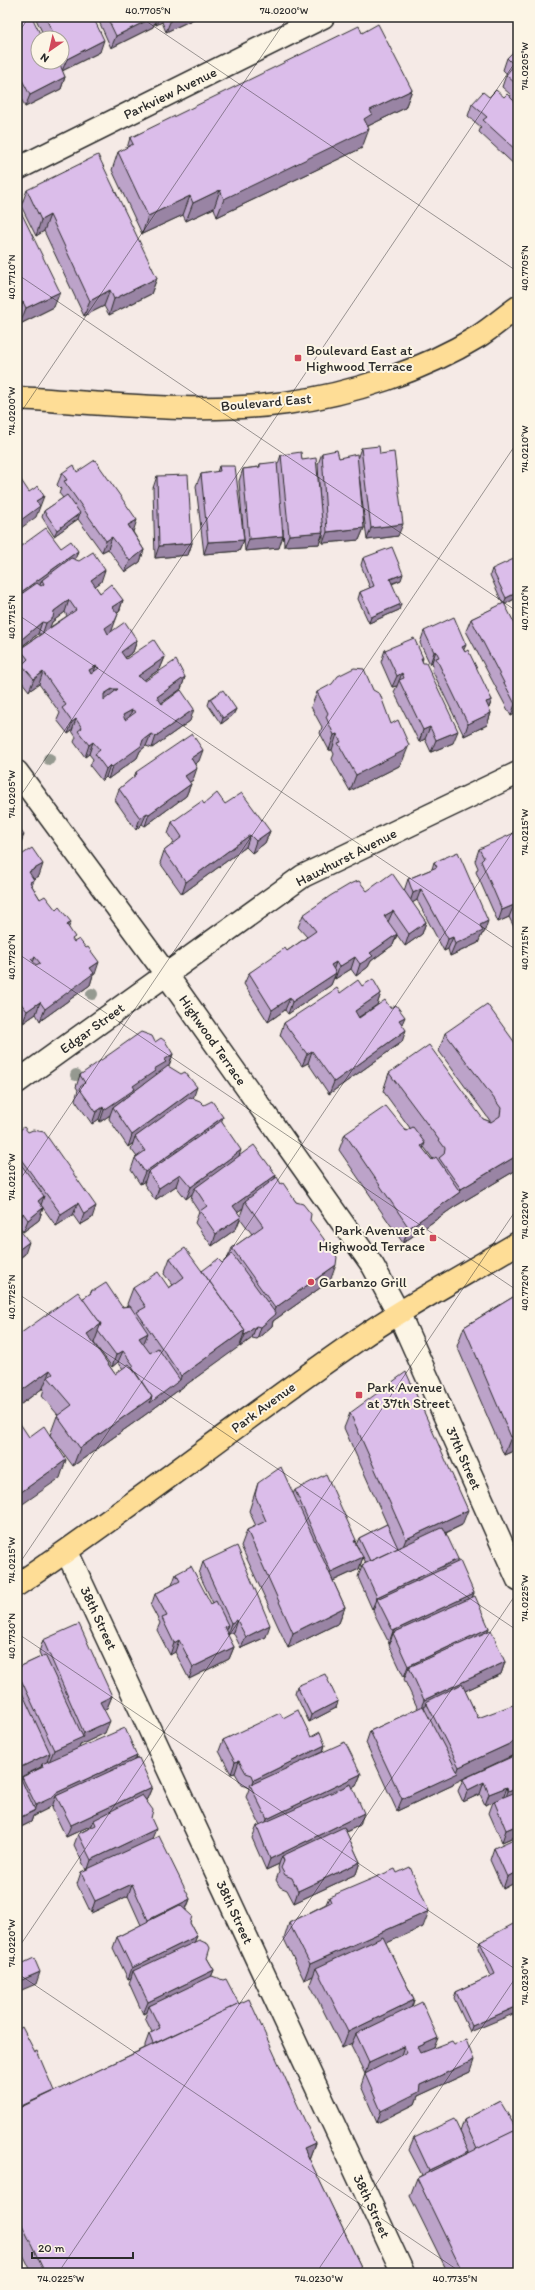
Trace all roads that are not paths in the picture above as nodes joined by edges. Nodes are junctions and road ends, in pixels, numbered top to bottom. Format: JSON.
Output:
{"nodes":[{"id":1,"x":323,"y":17,"type":"edge"},
{"id":2,"x":17,"y":169,"type":"edge"},
{"id":3,"x":518,"y":307,"type":"edge"},
{"id":4,"x":17,"y":398,"type":"edge"},
{"id":5,"x":17,"y":772,"type":"edge"},
{"id":6,"x":518,"y":773,"type":"edge"},
{"id":7,"x":166,"y":974,"type":"junction"},
{"id":8,"x":17,"y":1082,"type":"edge"},
{"id":9,"x":518,"y":1243,"type":"edge"},
{"id":10,"x":399,"y":1314,"type":"junction"},
{"id":11,"x":67,"y":1552,"type":"junction"},
{"id":12,"x":518,"y":1580,"type":"edge"},
{"id":13,"x":17,"y":1585,"type":"edge"},
{"id":14,"x":403,"y":2273,"type":"edge"}],
"edges":[{"from":1,"to":2,"type":"street","name":"Parkview Avenue"},
{"from":3,"to":4,"type":"main road","name":"Boulevard East"},
{"from":5,"to":7,"type":"street","name":"Highwood Terrace"},
{"from":6,"to":7,"type":"street","name":"Hauxhurst Avenue"},
{"from":7,"to":8,"type":"street","name":"Edgar Street"},
{"from":7,"to":10,"type":"street","name":"Highwood Terrace"},
{"from":9,"to":10,"type":"main road","name":"Park Avenue"},
{"from":10,"to":11,"type":"main road","name":"Park Avenue"},
{"from":10,"to":12,"type":"street","name":"37th Street"},
{"from":11,"to":13,"type":"main road","name":"Park Avenue"},
{"from":11,"to":14,"type":"street","name":"38th Street"}]}
